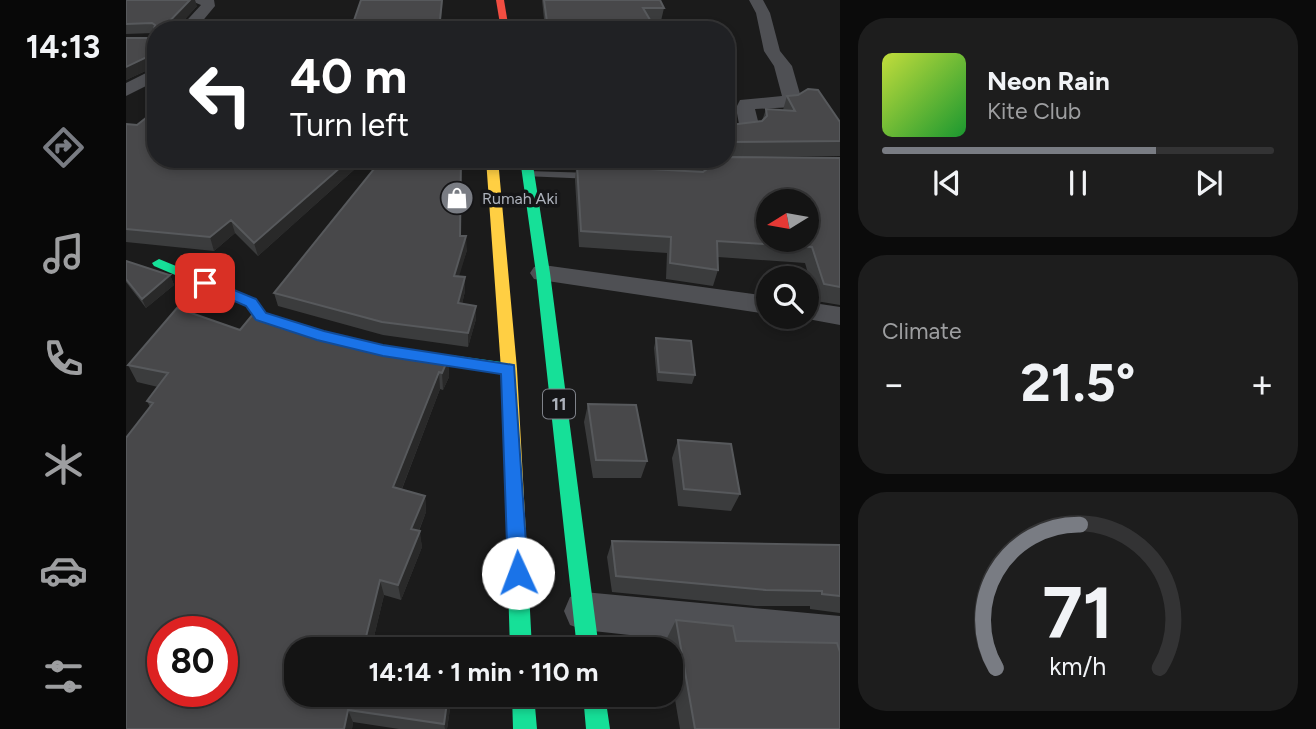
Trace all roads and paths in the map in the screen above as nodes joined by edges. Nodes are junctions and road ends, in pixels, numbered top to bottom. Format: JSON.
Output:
{"nodes":[{"id":1,"x":196,"y":0,"type":"edge"},
{"id":2,"x":500,"y":0,"type":"edge"},
{"id":3,"x":756,"y":0,"type":"edge"},
{"id":4,"x":194,"y":21,"type":"edge"},
{"id":5,"x":504,"y":21,"type":"edge"},
{"id":6,"x":147,"y":78,"type":"edge"},
{"id":7,"x":126,"y":91,"type":"edge"},
{"id":8,"x":735,"y":130,"type":"edge"},
{"id":9,"x":493,"y":168,"type":"edge"},
{"id":10,"x":527,"y":168,"type":"edge"},
{"id":11,"x":535,"y":168,"type":"edge"},
{"id":12,"x":603,"y":176,"type":"edge"},
{"id":13,"x":159,"y":264,"type":"dead end"},
{"id":14,"x":543,"y":273,"type":"junction"},
{"id":15,"x":756,"y":304,"type":"edge"},
{"id":16,"x":819,"y":313,"type":"edge"},
{"id":17,"x":840,"y":316,"type":"edge"},
{"id":18,"x":509,"y":369,"type":"junction"},
{"id":19,"x":586,"y":630,"type":"edge"},
{"id":20,"x":520,"y":637,"type":"edge"},
{"id":21,"x":840,"y":637,"type":"edge"},
{"id":22,"x":524,"y":707,"type":"edge"},
{"id":23,"x":595,"y":707,"type":"edge"},
{"id":24,"x":525,"y":729,"type":"edge"},
{"id":25,"x":598,"y":729,"type":"edge"}],
"edges":[{"from":1,"to":4,"type":"street"},
{"from":2,"to":5,"type":"main road"},
{"from":3,"to":8,"type":"street"},
{"from":6,"to":7,"type":"street"},
{"from":9,"to":18,"type":"main road"},
{"from":10,"to":14,"type":"main road","number":"11"},
{"from":11,"to":12,"type":"lane"},
{"from":13,"to":18,"type":"main road"},
{"from":14,"to":15,"type":"street"},
{"from":14,"to":19,"type":"main road","number":"11"},
{"from":16,"to":17,"type":"street"},
{"from":18,"to":20,"type":"main road"},
{"from":19,"to":21,"type":"street"},
{"from":22,"to":24,"type":"main road"},
{"from":23,"to":25,"type":"main road"}]}
